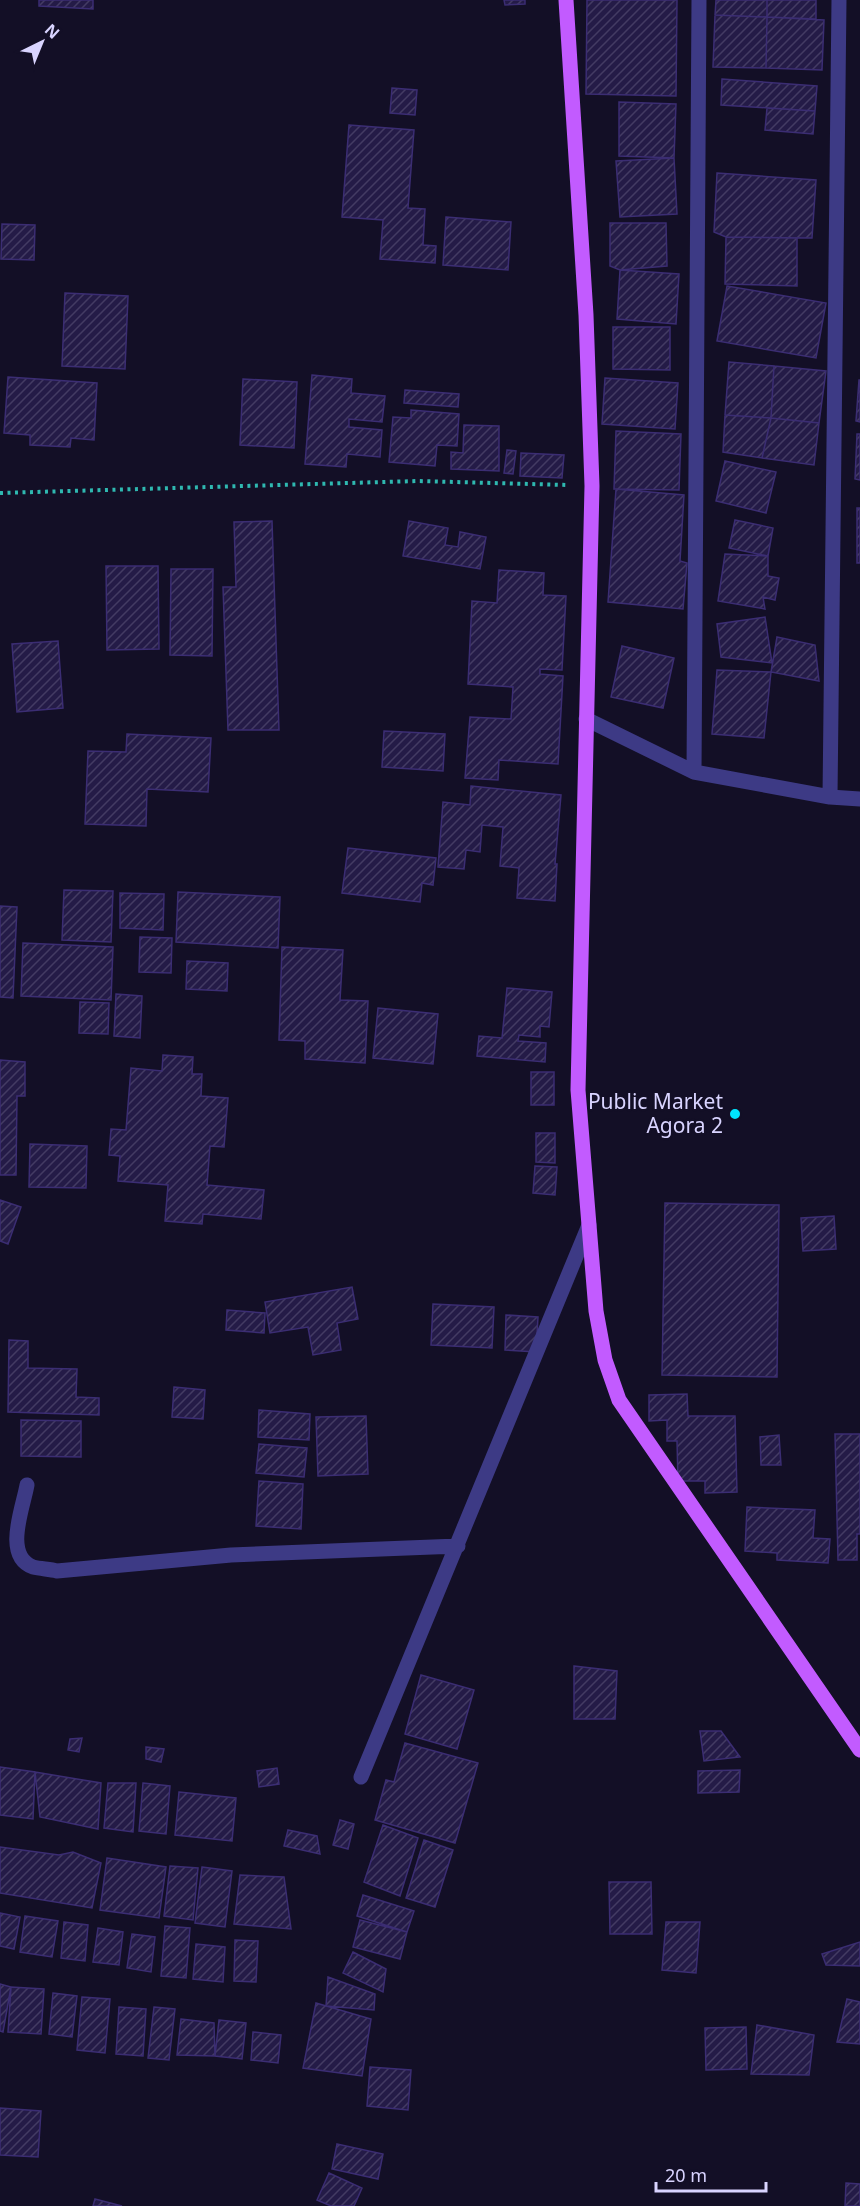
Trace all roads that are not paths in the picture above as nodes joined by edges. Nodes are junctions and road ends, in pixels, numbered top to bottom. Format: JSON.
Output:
{"nodes":[{"id":1,"x":566,"y":0,"type":"edge"},
{"id":2,"x":699,"y":0,"type":"edge"},
{"id":3,"x":839,"y":0,"type":"edge"},
{"id":4,"x":586,"y":719,"type":"junction"},
{"id":5,"x":694,"y":772,"type":"junction"},
{"id":6,"x":830,"y":796,"type":"junction"},
{"id":7,"x":860,"y":799,"type":"edge"},
{"id":8,"x":589,"y":1225,"type":"junction"},
{"id":9,"x":27,"y":1485,"type":"dead end"},
{"id":10,"x":458,"y":1546,"type":"junction"},
{"id":11,"x":860,"y":1750,"type":"edge"},
{"id":12,"x":361,"y":1777,"type":"dead end"}],
"edges":[{"from":1,"to":4,"type":"main road"},
{"from":2,"to":5,"type":"street"},
{"from":3,"to":6,"type":"street"},
{"from":4,"to":5,"type":"street"},
{"from":4,"to":8,"type":"main road"},
{"from":5,"to":6,"type":"street"},
{"from":6,"to":7,"type":"street"},
{"from":8,"to":10,"type":"street"},
{"from":8,"to":11,"type":"main road"},
{"from":9,"to":10,"type":"street"},
{"from":10,"to":12,"type":"street"}]}
